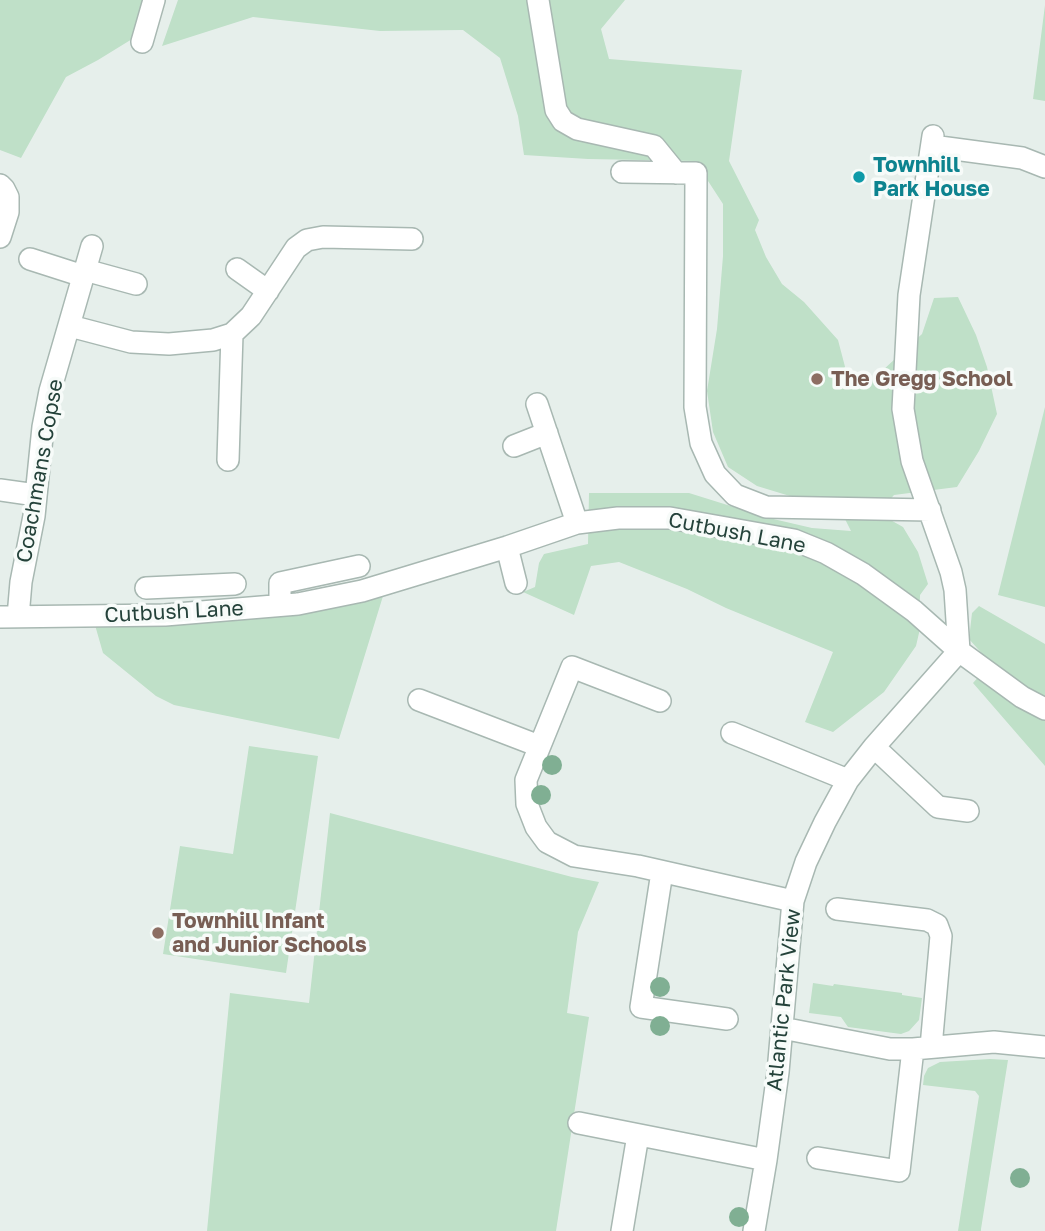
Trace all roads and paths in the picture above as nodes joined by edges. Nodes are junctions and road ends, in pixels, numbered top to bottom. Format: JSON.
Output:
{"nodes":[{"id":1,"x":153,"y":0,"type":"edge"},
{"id":2,"x":538,"y":0,"type":"edge"},
{"id":3,"x":142,"y":42,"type":"dead end"},
{"id":4,"x":1045,"y":167,"type":"edge"},
{"id":5,"x":622,"y":172,"type":"dead end"},
{"id":6,"x":676,"y":173,"type":"junction"},
{"id":7,"x":0,"y":185,"type":"edge"},
{"id":8,"x":0,"y":237,"type":"edge"},
{"id":9,"x":412,"y":239,"type":"dead end"},
{"id":10,"x":92,"y":246,"type":"dead end"},
{"id":11,"x":30,"y":259,"type":"dead end"},
{"id":12,"x":237,"y":269,"type":"dead end"},
{"id":13,"x":84,"y":273,"type":"junction"},
{"id":14,"x":136,"y":284,"type":"dead end"},
{"id":15,"x":268,"y":291,"type":"junction"},
{"id":16,"x":70,"y":326,"type":"junction"},
{"id":17,"x":232,"y":334,"type":"junction"},
{"id":18,"x":537,"y":404,"type":"dead end"},
{"id":19,"x":547,"y":433,"type":"junction"},
{"id":20,"x":514,"y":446,"type":"dead end"},
{"id":21,"x":228,"y":460,"type":"dead end"},
{"id":22,"x":0,"y":490,"type":"edge"},
{"id":23,"x":36,"y":495,"type":"junction"},
{"id":24,"x":930,"y":510,"type":"junction"},
{"id":25,"x":577,"y":523,"type":"junction"},
{"id":26,"x":507,"y":547,"type":"junction"},
{"id":27,"x":359,"y":566,"type":"dead end"},
{"id":28,"x":516,"y":583,"type":"dead end"},
{"id":29,"x":235,"y":584,"type":"dead end"},
{"id":30,"x":202,"y":586,"type":"junction"},
{"id":31,"x":146,"y":588,"type":"dead end"},
{"id":32,"x":280,"y":605,"type":"junction"},
{"id":33,"x":204,"y":611,"type":"junction"},
{"id":34,"x":9,"y":617,"type":"edge"},
{"id":35,"x":959,"y":652,"type":"junction"},
{"id":36,"x":419,"y":700,"type":"dead end"},
{"id":37,"x":660,"y":701,"type":"dead end"},
{"id":38,"x":1045,"y":709,"type":"edge"},
{"id":39,"x":732,"y":733,"type":"dead end"},
{"id":40,"x":539,"y":746,"type":"junction"},
{"id":41,"x":874,"y":747,"type":"junction"},
{"id":42,"x":848,"y":780,"type":"junction"},
{"id":43,"x":968,"y":811,"type":"dead end"},
{"id":44,"x":662,"y":872,"type":"junction"},
{"id":45,"x":793,"y":901,"type":"junction"},
{"id":46,"x":837,"y":909,"type":"dead end"},
{"id":47,"x":727,"y":1019,"type":"dead end"},
{"id":48,"x":782,"y":1028,"type":"junction"},
{"id":49,"x":1045,"y":1047,"type":"edge"},
{"id":50,"x":922,"y":1048,"type":"junction"},
{"id":51,"x":579,"y":1123,"type":"dead end"},
{"id":52,"x":638,"y":1135,"type":"junction"},
{"id":53,"x":818,"y":1158,"type":"dead end"},
{"id":54,"x":766,"y":1160,"type":"junction"},
{"id":55,"x":622,"y":1231,"type":"edge"},
{"id":56,"x":754,"y":1231,"type":"edge"}],
"edges":[{"from":1,"to":3,"type":"street"},
{"from":2,"to":6,"type":"street"},
{"from":4,"to":24,"type":"street"},
{"from":5,"to":6,"type":"street"},
{"from":6,"to":24,"type":"street"},
{"from":7,"to":8,"type":"street"},
{"from":9,"to":15,"type":"street"},
{"from":10,"to":13,"type":"street","name":"Coachmans Copse"},
{"from":11,"to":13,"type":"street"},
{"from":12,"to":15,"type":"street"},
{"from":13,"to":14,"type":"street"},
{"from":13,"to":16,"type":"street","name":"Coachmans Copse"},
{"from":15,"to":17,"type":"street"},
{"from":16,"to":17,"type":"street"},
{"from":16,"to":23,"type":"street","name":"Coachmans Copse"},
{"from":17,"to":21,"type":"street"},
{"from":18,"to":19,"type":"street"},
{"from":19,"to":20,"type":"street"},
{"from":19,"to":25,"type":"street"},
{"from":22,"to":23,"type":"street"},
{"from":23,"to":34,"type":"street","name":"Coachmans Copse"},
{"from":24,"to":35,"type":"street"},
{"from":25,"to":26,"type":"street","name":"Cutbush Lane"},
{"from":25,"to":35,"type":"street","name":"Cutbush Lane"},
{"from":26,"to":28,"type":"street"},
{"from":26,"to":32,"type":"street","name":"Cutbush Lane"},
{"from":27,"to":32,"type":"street"},
{"from":29,"to":30,"type":"street"},
{"from":30,"to":31,"type":"street"},
{"from":30,"to":33,"type":"street"},
{"from":32,"to":33,"type":"street","name":"Cutbush Lane"},
{"from":33,"to":34,"type":"street","name":"Cutbush Lane"},
{"from":35,"to":38,"type":"street","name":"Cutbush Lane"},
{"from":35,"to":41,"type":"street","name":"Atlantic Park View"},
{"from":36,"to":40,"type":"street"},
{"from":37,"to":40,"type":"street"},
{"from":39,"to":42,"type":"street"},
{"from":40,"to":44,"type":"street"},
{"from":41,"to":42,"type":"street","name":"Atlantic Park View"},
{"from":41,"to":43,"type":"street"},
{"from":42,"to":45,"type":"street","name":"Atlantic Park View"},
{"from":44,"to":45,"type":"street"},
{"from":44,"to":47,"type":"street"},
{"from":45,"to":48,"type":"street","name":"Atlantic Park View"},
{"from":46,"to":50,"type":"street","name":"Atlantic Park View"},
{"from":48,"to":50,"type":"street"},
{"from":48,"to":54,"type":"street","name":"Atlantic Park View"},
{"from":49,"to":50,"type":"street"},
{"from":50,"to":53,"type":"street","name":"Atlantic Park View"},
{"from":51,"to":52,"type":"street"},
{"from":52,"to":54,"type":"street"},
{"from":52,"to":55,"type":"street"},
{"from":54,"to":56,"type":"street","name":"Atlantic Park View"}]}
